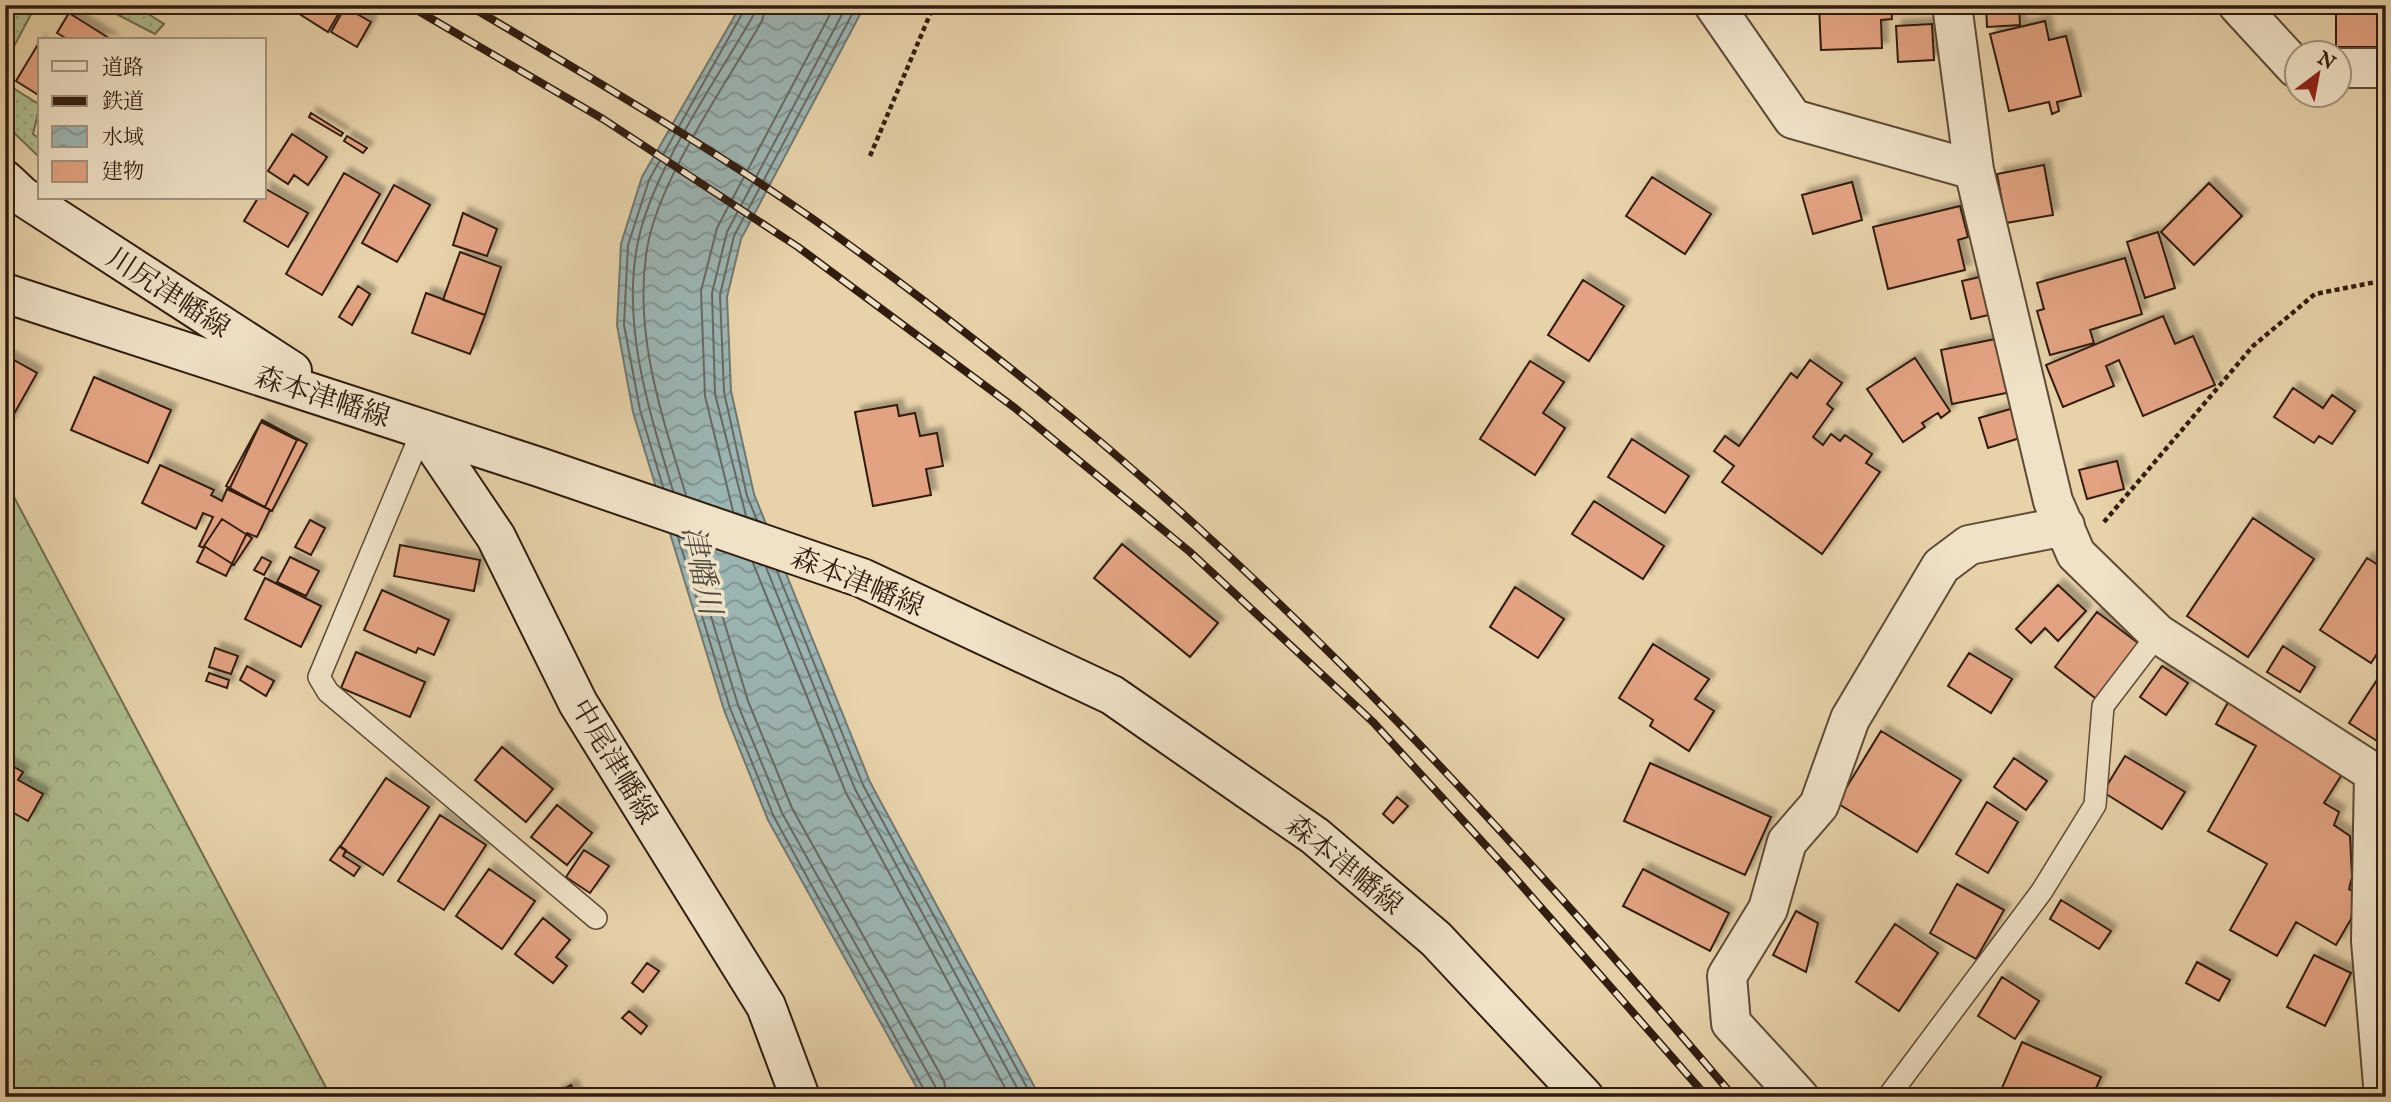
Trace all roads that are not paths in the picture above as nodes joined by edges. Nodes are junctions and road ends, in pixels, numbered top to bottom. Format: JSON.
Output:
{"nodes":[{"id":1,"x":1714,"y":5,"type":"edge"},
{"id":2,"x":1952,"y":5,"type":"edge"},
{"id":3,"x":2238,"y":5,"type":"edge"},
{"id":4,"x":2282,"y":52,"type":"edge"},
{"id":5,"x":2352,"y":68,"type":"edge"},
{"id":6,"x":2386,"y":68,"type":"edge"},
{"id":7,"x":1974,"y":170,"type":"junction"},
{"id":8,"x":11,"y":196,"type":"edge"},
{"id":9,"x":5,"y":293,"type":"edge"},
{"id":10,"x":336,"y":399,"type":"junction"},
{"id":11,"x":424,"y":429,"type":"junction"},
{"id":12,"x":2071,"y":540,"type":"junction"},
{"id":13,"x":2158,"y":634,"type":"junction"},
{"id":14,"x":2380,"y":775,"type":"edge"},
{"id":15,"x":596,"y":918,"type":"dead end"},
{"id":16,"x":800,"y":1097,"type":"edge"},
{"id":17,"x":1584,"y":1097,"type":"edge"},
{"id":18,"x":1798,"y":1097,"type":"edge"},
{"id":19,"x":1888,"y":1097,"type":"edge"},
{"id":20,"x":2384,"y":1097,"type":"edge"}],
"edges":[{"from":1,"to":7,"type":"main road"},
{"from":2,"to":7,"type":"main road"},
{"from":3,"to":4,"type":"main road"},
{"from":5,"to":6,"type":"main road"},
{"from":7,"to":12,"type":"main road"},
{"from":8,"to":10,"type":"main road","name":"川尻津幡線"},
{"from":9,"to":10,"type":"main road","name":"森本津幡線"},
{"from":10,"to":11,"type":"main road","name":"森本津幡線"},
{"from":11,"to":15,"type":"lane"},
{"from":11,"to":16,"type":"main road","name":"中尾津幡線"},
{"from":11,"to":17,"type":"main road","name":"森本津幡線"},
{"from":12,"to":13,"type":"main road"},
{"from":12,"to":18,"type":"main road"},
{"from":13,"to":14,"type":"main road"},
{"from":13,"to":19,"type":"lane"},
{"from":14,"to":20,"type":"main road"}]}
